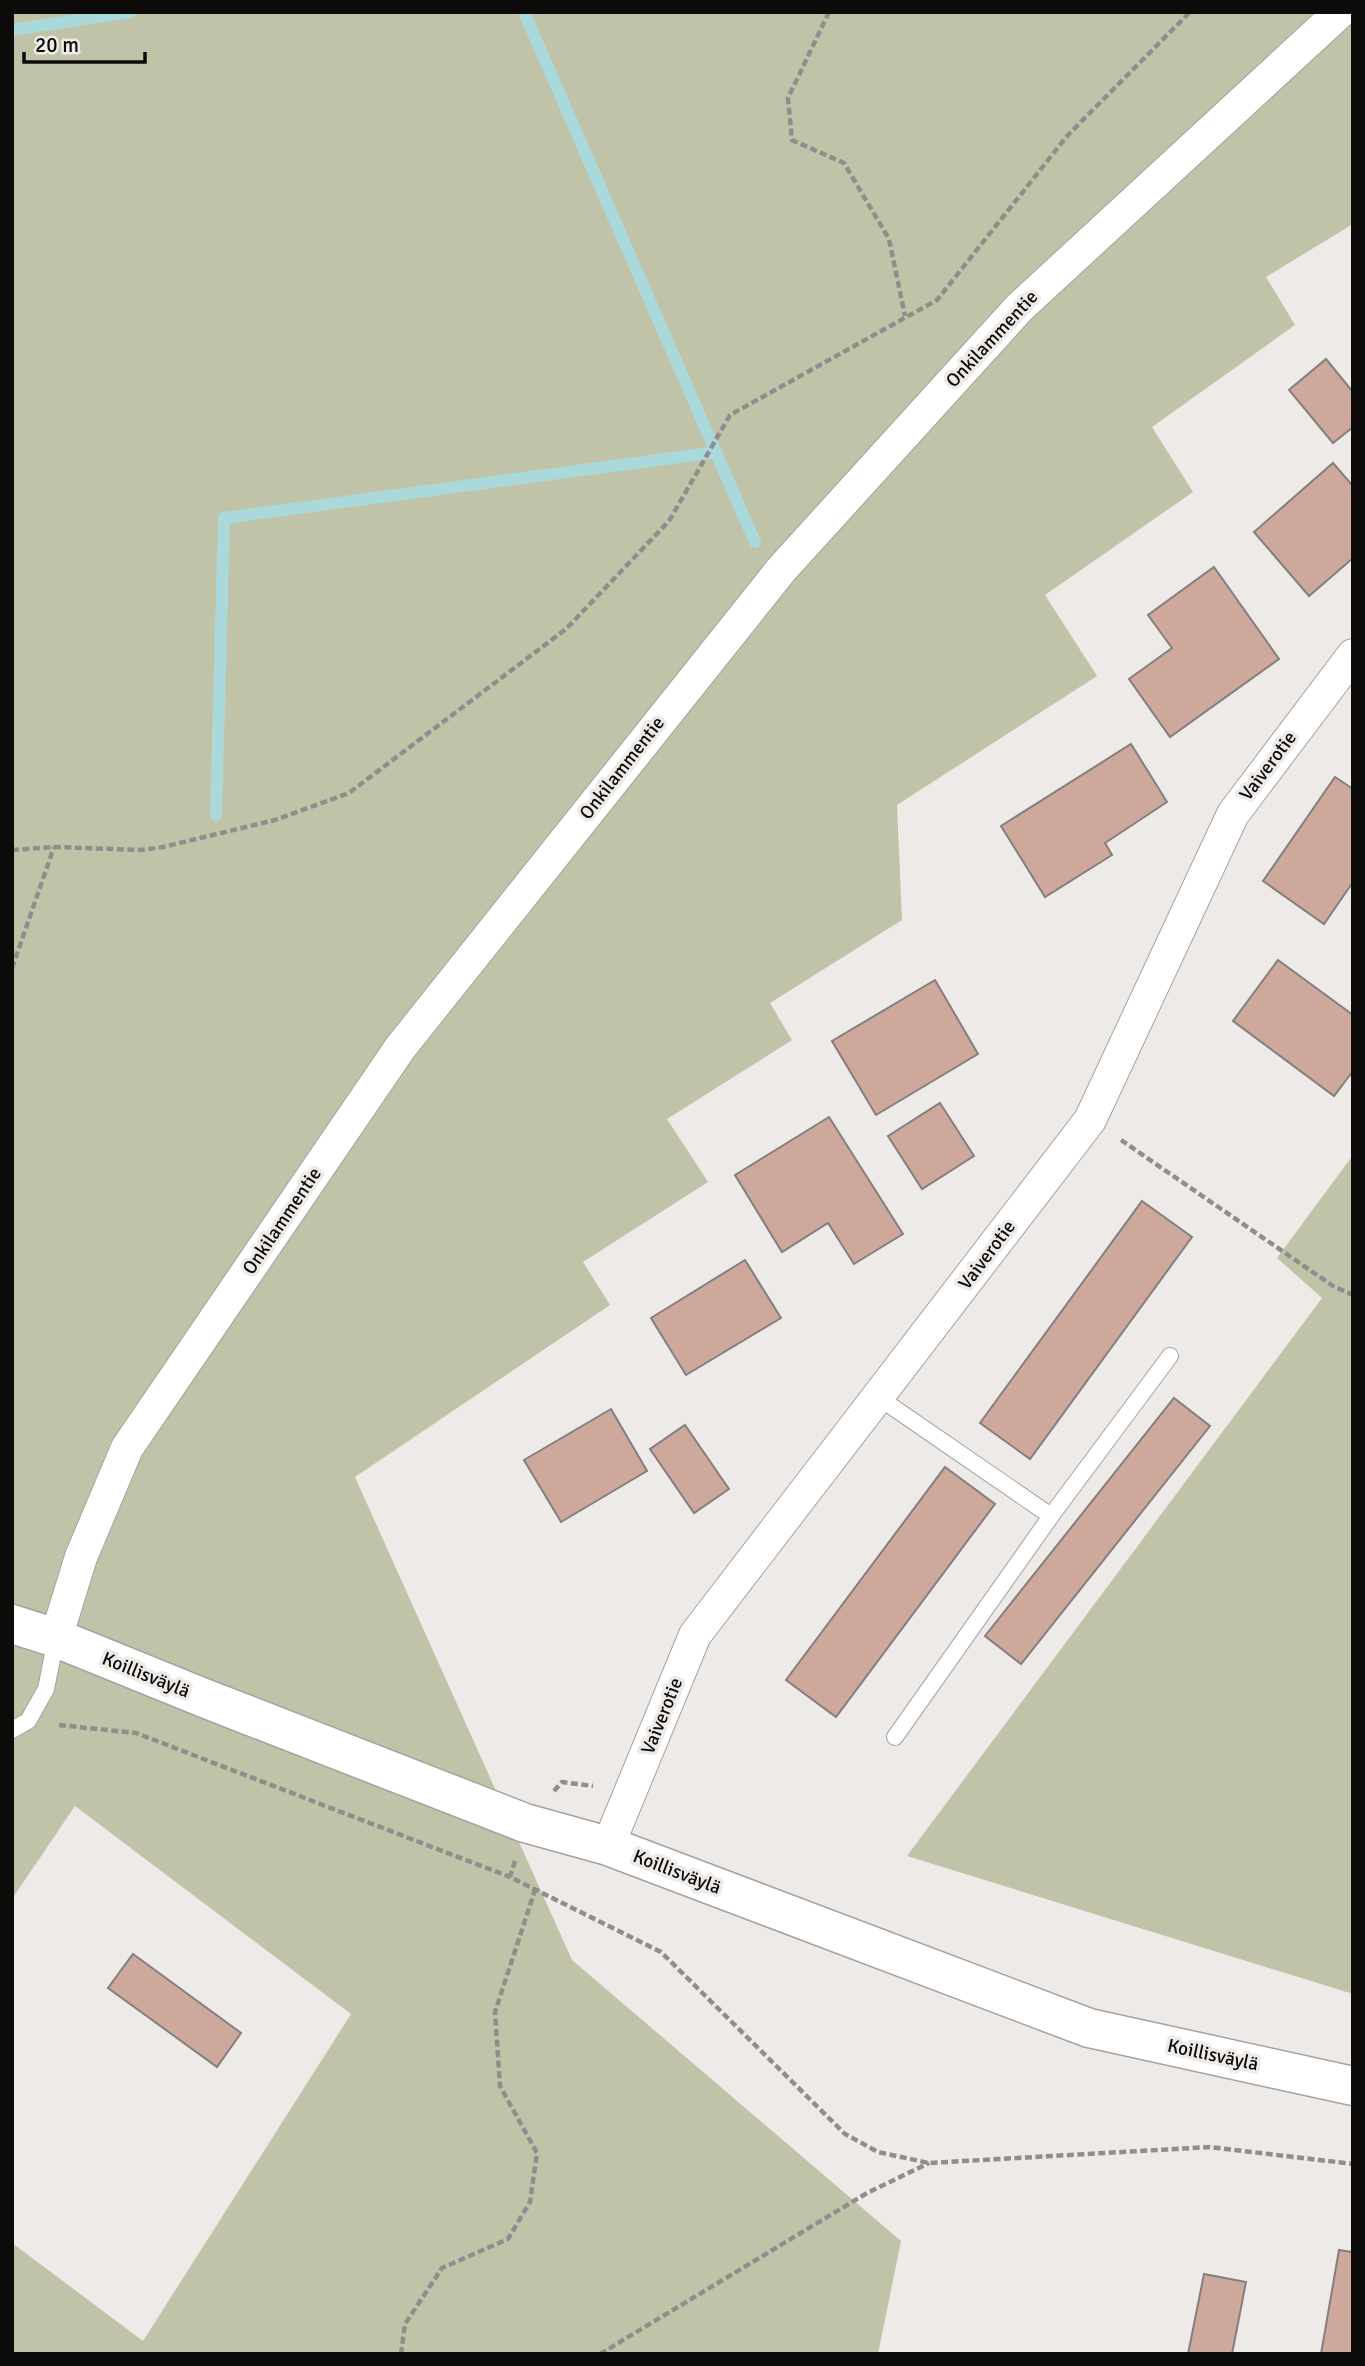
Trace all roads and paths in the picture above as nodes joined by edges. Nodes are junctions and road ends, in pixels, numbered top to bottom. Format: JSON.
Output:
{"nodes":[{"id":1,"x":829,"y":12,"type":"edge"},
{"id":2,"x":1190,"y":12,"type":"edge"},
{"id":3,"x":1340,"y":12,"type":"edge"},
{"id":4,"x":905,"y":316,"type":"junction"},
{"id":5,"x":1353,"y":655,"type":"edge"},
{"id":6,"x":54,"y":847,"type":"junction"},
{"id":7,"x":12,"y":850,"type":"edge"},
{"id":8,"x":12,"y":968,"type":"edge"},
{"id":9,"x":1090,"y":1120,"type":"junction"},
{"id":10,"x":1353,"y":1295,"type":"edge"},
{"id":11,"x":1170,"y":1356,"type":"dead end"},
{"id":12,"x":878,"y":1397,"type":"junction"},
{"id":13,"x":1051,"y":1516,"type":"junction"},
{"id":14,"x":12,"y":1624,"type":"edge"},
{"id":15,"x":56,"y":1638,"type":"junction"},
{"id":16,"x":28,"y":1721,"type":"junction"},
{"id":17,"x":12,"y":1730,"type":"edge"},
{"id":18,"x":895,"y":1737,"type":"dead end"},
{"id":19,"x":631,"y":1792,"type":"junction"},
{"id":20,"x":526,"y":1823,"type":"junction"},
{"id":21,"x":608,"y":1846,"type":"junction"},
{"id":22,"x":510,"y":1877,"type":"junction"},
{"id":23,"x":535,"y":1890,"type":"junction"},
{"id":24,"x":1353,"y":2086,"type":"edge"},
{"id":25,"x":929,"y":2163,"type":"junction"},
{"id":26,"x":1353,"y":2164,"type":"edge"},
{"id":27,"x":401,"y":2354,"type":"edge"},
{"id":28,"x":600,"y":2354,"type":"edge"}],
"edges":[{"from":1,"to":4,"type":"path"},
{"from":2,"to":4,"type":"path"},
{"from":3,"to":15,"type":"street","name":"Onkilammentie"},
{"from":4,"to":6,"type":"path"},
{"from":5,"to":9,"type":"street","name":"Vaiverotie"},
{"from":6,"to":7,"type":"path"},
{"from":6,"to":8,"type":"path"},
{"from":9,"to":10,"type":"path"},
{"from":9,"to":12,"type":"street","name":"Vaiverotie"},
{"from":11,"to":13,"type":"lane"},
{"from":12,"to":13,"type":"lane"},
{"from":12,"to":19,"type":"street","name":"Vaiverotie"},
{"from":13,"to":18,"type":"lane"},
{"from":14,"to":15,"type":"street","name":"Koillisväylä"},
{"from":15,"to":16,"type":"lane"},
{"from":15,"to":20,"type":"street","name":"Koillisväylä"},
{"from":16,"to":17,"type":"lane"},
{"from":16,"to":22,"type":"path"},
{"from":19,"to":20,"type":"path"},
{"from":19,"to":21,"type":"street","name":"Vaiverotie"},
{"from":20,"to":21,"type":"street","name":"Koillisväylä"},
{"from":20,"to":22,"type":"path"},
{"from":21,"to":24,"type":"street","name":"Koillisväylä"},
{"from":22,"to":23,"type":"path"},
{"from":23,"to":25,"type":"path"},
{"from":23,"to":27,"type":"path"},
{"from":25,"to":26,"type":"path"},
{"from":25,"to":28,"type":"path"}]}
